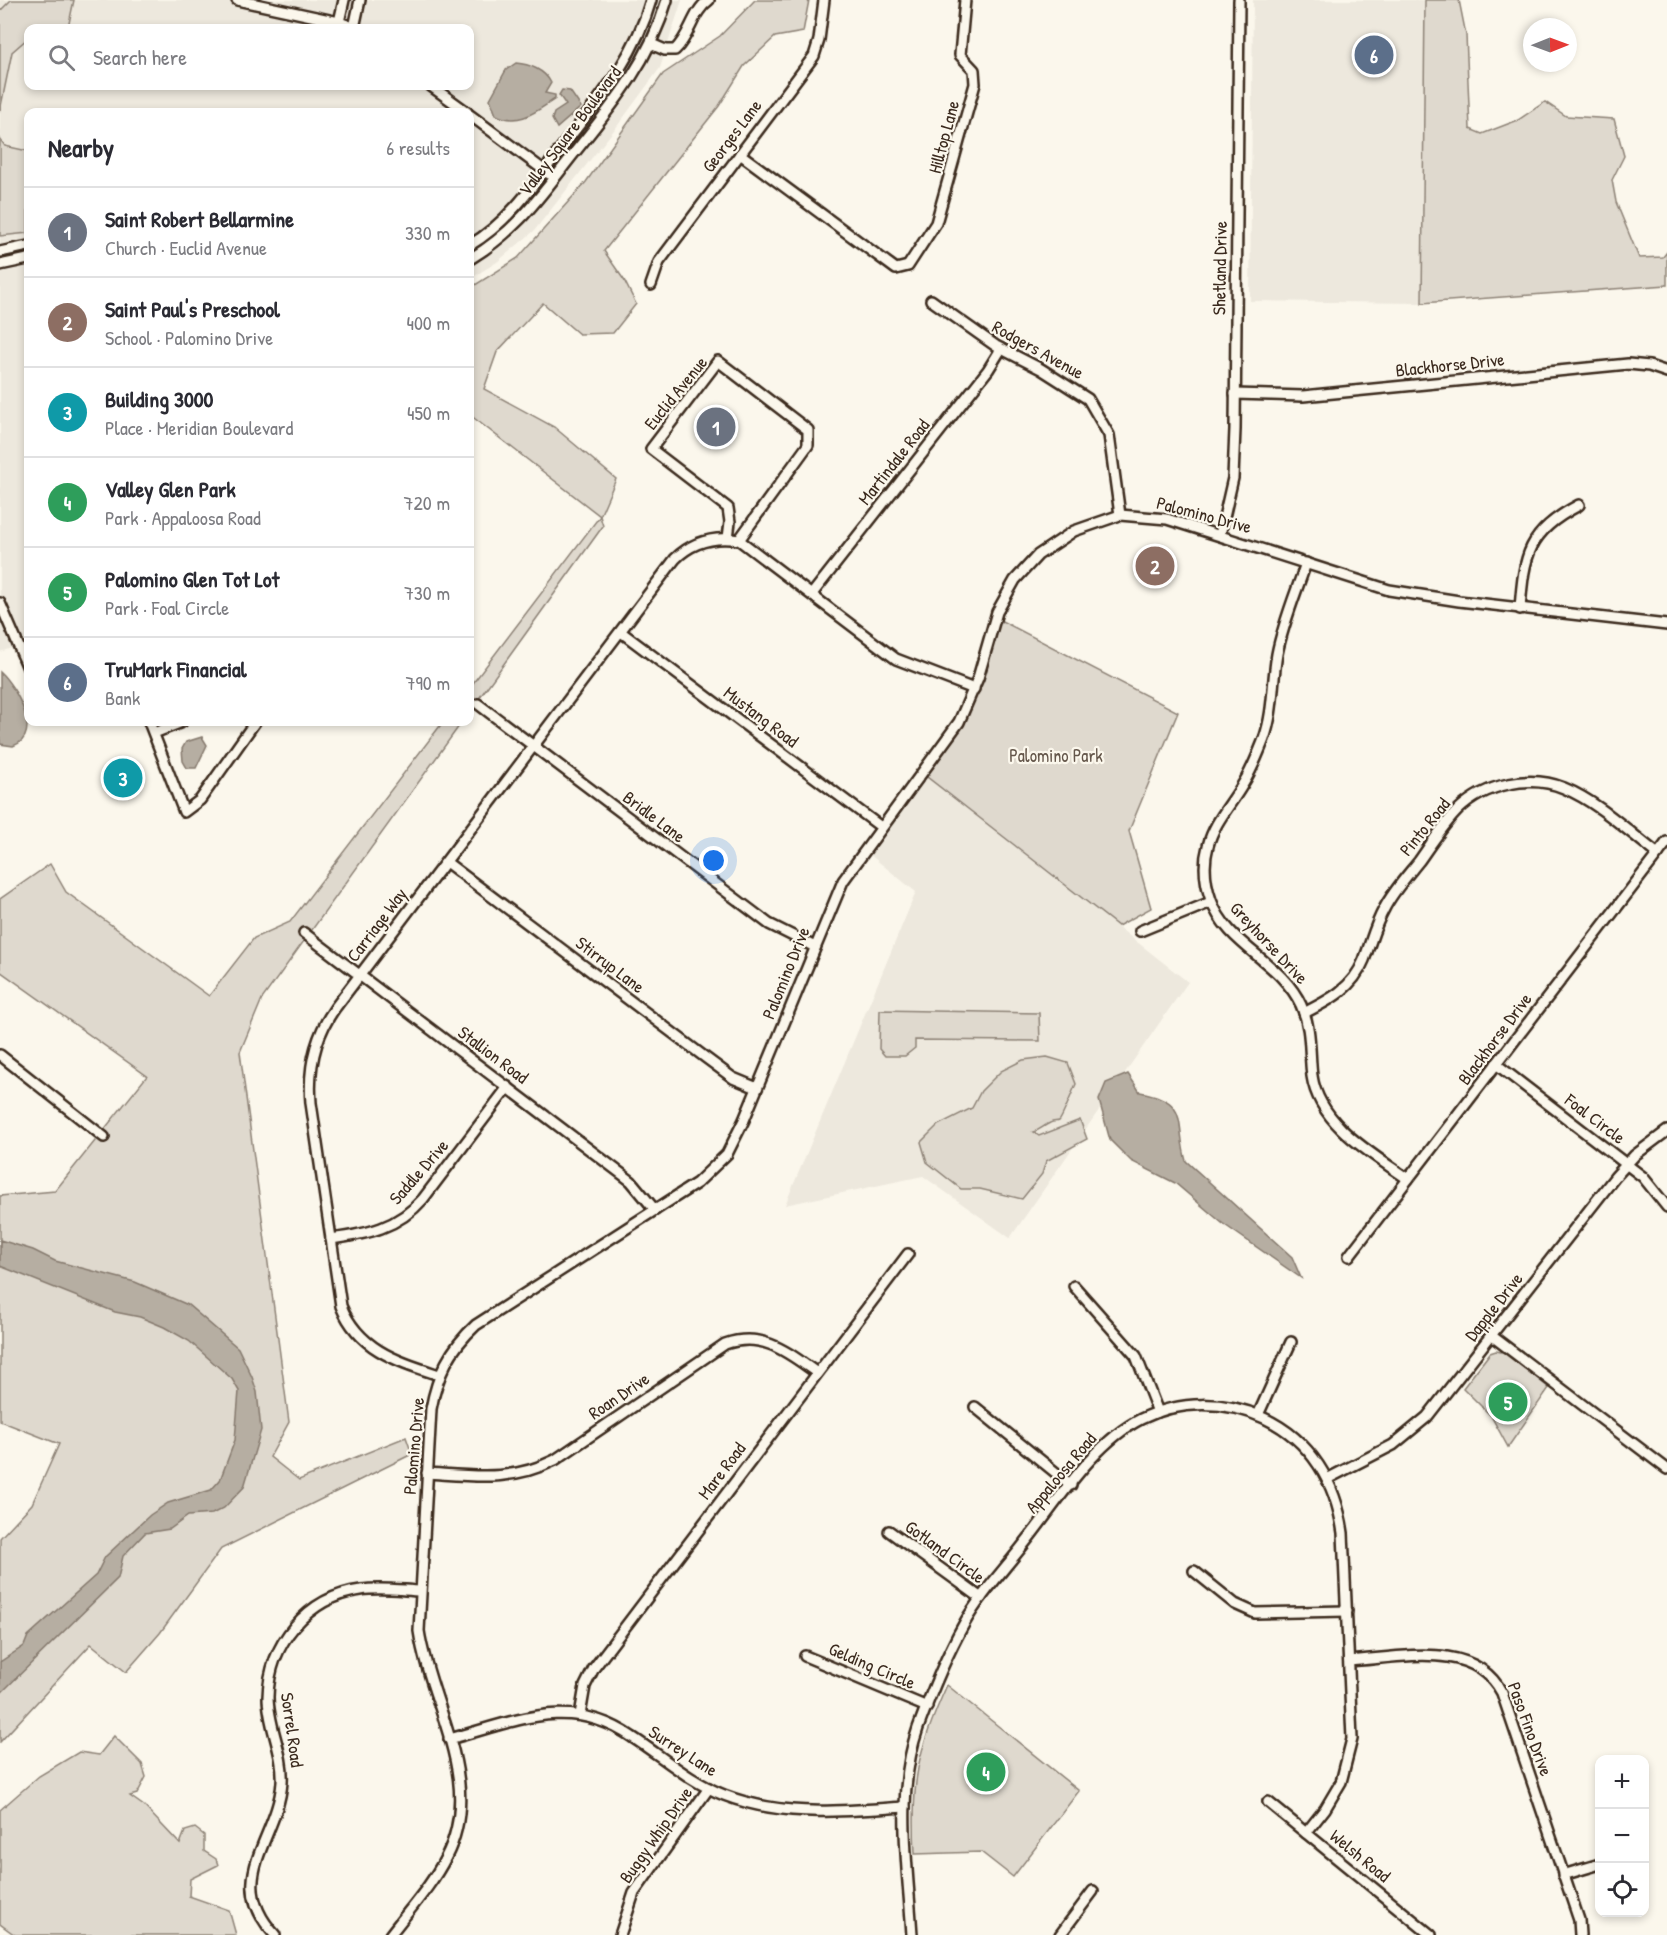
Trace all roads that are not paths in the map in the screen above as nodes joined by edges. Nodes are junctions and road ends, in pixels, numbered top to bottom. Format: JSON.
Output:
{"nodes":[{"id":1,"x":237,"y":0,"type":"edge"},
{"id":2,"x":344,"y":0,"type":"edge"},
{"id":3,"x":360,"y":0,"type":"edge"},
{"id":4,"x":651,"y":0,"type":"edge"},
{"id":5,"x":667,"y":0,"type":"edge"},
{"id":6,"x":709,"y":0,"type":"edge"},
{"id":7,"x":824,"y":0,"type":"edge"},
{"id":8,"x":964,"y":0,"type":"edge"},
{"id":9,"x":1239,"y":0,"type":"edge"},
{"id":10,"x":339,"y":22,"type":"junction"},
{"id":11,"x":344,"y":24,"type":"edge"},
{"id":12,"x":356,"y":24,"type":"edge"},
{"id":13,"x":651,"y":44,"type":"junction"},
{"id":14,"x":436,"y":90,"type":"edge"},
{"id":15,"x":460,"y":108,"type":"edge"},
{"id":16,"x":474,"y":119,"type":"edge"},
{"id":17,"x":740,"y":154,"type":"junction"},
{"id":18,"x":545,"y":172,"type":"junction"},
{"id":19,"x":555,"y":179,"type":"junction"},
{"id":20,"x":474,"y":242,"type":"edge"},
{"id":21,"x":24,"y":247,"type":"edge"},
{"id":22,"x":0,"y":252,"type":"edge"},
{"id":23,"x":474,"y":256,"type":"edge"},
{"id":24,"x":24,"y":260,"type":"edge"},
{"id":25,"x":0,"y":265,"type":"edge"},
{"id":26,"x":651,"y":285,"type":"dead end"},
{"id":27,"x":931,"y":300,"type":"dead end"},
{"id":28,"x":1001,"y":349,"type":"junction"},
{"id":29,"x":1667,"y":372,"type":"edge"},
{"id":30,"x":1236,"y":394,"type":"junction"},
{"id":31,"x":1579,"y":505,"type":"dead end"},
{"id":32,"x":1120,"y":515,"type":"junction"},
{"id":33,"x":1220,"y":535,"type":"junction"},
{"id":34,"x":724,"y":538,"type":"junction"},
{"id":35,"x":739,"y":540,"type":"junction"},
{"id":36,"x":1306,"y":563,"type":"junction"},
{"id":37,"x":812,"y":594,"type":"junction"},
{"id":38,"x":0,"y":603,"type":"edge"},
{"id":39,"x":1520,"y":609,"type":"junction"},
{"id":40,"x":1667,"y":625,"type":"edge"},
{"id":41,"x":621,"y":632,"type":"junction"},
{"id":42,"x":24,"y":659,"type":"edge"},
{"id":43,"x":975,"y":689,"type":"junction"},
{"id":44,"x":478,"y":704,"type":"dead end"},
{"id":45,"x":151,"y":726,"type":"edge"},
{"id":46,"x":172,"y":726,"type":"edge"},
{"id":47,"x":250,"y":726,"type":"edge"},
{"id":48,"x":154,"y":733,"type":"junction"},
{"id":49,"x":533,"y":747,"type":"junction"},
{"id":50,"x":881,"y":827,"type":"junction"},
{"id":51,"x":1667,"y":842,"type":"edge"},
{"id":52,"x":1658,"y":854,"type":"junction"},
{"id":53,"x":446,"y":862,"type":"junction"},
{"id":54,"x":1211,"y":902,"type":"junction"},
{"id":55,"x":1140,"y":931,"type":"dead end"},
{"id":56,"x":304,"y":933,"type":"dead end"},
{"id":57,"x":815,"y":947,"type":"junction"},
{"id":58,"x":360,"y":975,"type":"junction"},
{"id":59,"x":1304,"y":1013,"type":"junction"},
{"id":60,"x":0,"y":1055,"type":"edge"},
{"id":61,"x":1496,"y":1064,"type":"junction"},
{"id":62,"x":508,"y":1087,"type":"junction"},
{"id":63,"x":757,"y":1088,"type":"junction"},
{"id":64,"x":1667,"y":1131,"type":"edge"},
{"id":65,"x":104,"y":1137,"type":"dead end"},
{"id":66,"x":1627,"y":1164,"type":"junction"},
{"id":67,"x":1408,"y":1179,"type":"junction"},
{"id":68,"x":1667,"y":1208,"type":"edge"},
{"id":69,"x":655,"y":1210,"type":"junction"},
{"id":70,"x":331,"y":1239,"type":"junction"},
{"id":71,"x":908,"y":1254,"type":"dead end"},
{"id":72,"x":1349,"y":1256,"type":"dead end"},
{"id":73,"x":1074,"y":1286,"type":"dead end"},
{"id":74,"x":1492,"y":1336,"type":"junction"},
{"id":75,"x":1291,"y":1342,"type":"dead end"},
{"id":76,"x":817,"y":1373,"type":"junction"},
{"id":77,"x":440,"y":1375,"type":"junction"},
{"id":78,"x":975,"y":1407,"type":"dead end"},
{"id":79,"x":1158,"y":1412,"type":"junction"},
{"id":80,"x":1258,"y":1415,"type":"junction"},
{"id":81,"x":1667,"y":1469,"type":"edge"},
{"id":82,"x":427,"y":1473,"type":"junction"},
{"id":83,"x":1327,"y":1479,"type":"junction"},
{"id":84,"x":1071,"y":1485,"type":"junction"},
{"id":85,"x":889,"y":1532,"type":"dead end"},
{"id":86,"x":1194,"y":1571,"type":"dead end"},
{"id":87,"x":420,"y":1592,"type":"junction"},
{"id":88,"x":981,"y":1598,"type":"junction"},
{"id":89,"x":1347,"y":1611,"type":"junction"},
{"id":90,"x":805,"y":1656,"type":"dead end"},
{"id":91,"x":1349,"y":1661,"type":"junction"},
{"id":92,"x":927,"y":1707,"type":"junction"},
{"id":93,"x":580,"y":1715,"type":"junction"},
{"id":94,"x":449,"y":1739,"type":"junction"},
{"id":95,"x":709,"y":1788,"type":"junction"},
{"id":96,"x":1268,"y":1802,"type":"dead end"},
{"id":97,"x":905,"y":1808,"type":"junction"},
{"id":98,"x":1306,"y":1833,"type":"junction"},
{"id":99,"x":1595,"y":1865,"type":"edge"},
{"id":100,"x":1563,"y":1875,"type":"junction"},
{"id":101,"x":1093,"y":1891,"type":"dead end"},
{"id":102,"x":275,"y":1935,"type":"edge"},
{"id":103,"x":390,"y":1935,"type":"edge"},
{"id":104,"x":620,"y":1935,"type":"edge"},
{"id":105,"x":912,"y":1935,"type":"edge"},
{"id":106,"x":1060,"y":1935,"type":"edge"},
{"id":107,"x":1431,"y":1935,"type":"edge"},
{"id":108,"x":1580,"y":1935,"type":"edge"}],
"edges":[{"from":1,"to":10,"type":"street"},
{"from":2,"to":10,"type":"street"},
{"from":3,"to":12,"type":"street"},
{"from":4,"to":18,"type":"street","name":"Valley Square Boulevard"},
{"from":5,"to":13,"type":"street","name":"Valley Square Boulevard"},
{"from":6,"to":13,"type":"street"},
{"from":7,"to":17,"type":"street","name":"Georges Lane"},
{"from":8,"to":17,"type":"street","name":"Hilltop Lane"},
{"from":9,"to":30,"type":"street","name":"Shetland Drive"},
{"from":10,"to":11,"type":"street"},
{"from":13,"to":19,"type":"street","name":"Valley Square Boulevard"},
{"from":14,"to":15,"type":"street"},
{"from":16,"to":18,"type":"street"},
{"from":17,"to":26,"type":"street","name":"Georges Lane"},
{"from":18,"to":19,"type":"street"},
{"from":18,"to":20,"type":"street","name":"Valley Square Boulevard"},
{"from":19,"to":23,"type":"street","name":"Valley Square Boulevard"},
{"from":21,"to":22,"type":"street"},
{"from":24,"to":25,"type":"street"},
{"from":27,"to":28,"type":"street","name":"Rodgers Avenue"},
{"from":28,"to":32,"type":"street","name":"Rodgers Avenue"},
{"from":28,"to":37,"type":"street","name":"Martindale Road"},
{"from":29,"to":30,"type":"street","name":"Blackhorse Drive"},
{"from":30,"to":33,"type":"street","name":"Shetland Drive"},
{"from":31,"to":39,"type":"street"},
{"from":32,"to":33,"type":"street","name":"Palomino Drive"},
{"from":32,"to":43,"type":"street","name":"Palomino Drive"},
{"from":33,"to":36,"type":"street","name":"Palomino Drive"},
{"from":34,"to":35,"type":"street"},
{"from":34,"to":35,"type":"street","name":"Euclid Avenue"},
{"from":34,"to":41,"type":"street","name":"Carriage Way"},
{"from":35,"to":37,"type":"street"},
{"from":36,"to":39,"type":"street","name":"Palomino Drive"},
{"from":36,"to":54,"type":"street","name":"Greyhorse Drive"},
{"from":37,"to":43,"type":"street"},
{"from":38,"to":42,"type":"street"},
{"from":39,"to":40,"type":"street","name":"Palomino Drive"},
{"from":41,"to":49,"type":"street","name":"Carriage Way"},
{"from":41,"to":50,"type":"street","name":"Mustang Road"},
{"from":43,"to":50,"type":"street","name":"Palomino Drive"},
{"from":44,"to":49,"type":"street","name":"Bridle Lane"},
{"from":45,"to":48,"type":"street"},
{"from":46,"to":48,"type":"street"},
{"from":47,"to":48,"type":"street"},
{"from":49,"to":53,"type":"street","name":"Carriage Way"},
{"from":49,"to":57,"type":"street","name":"Bridle Lane"},
{"from":50,"to":57,"type":"street","name":"Palomino Drive"},
{"from":51,"to":52,"type":"street","name":"Blackhorse Drive"},
{"from":52,"to":59,"type":"street","name":"Pinto Road"},
{"from":52,"to":61,"type":"street","name":"Blackhorse Drive"},
{"from":53,"to":58,"type":"street","name":"Carriage Way"},
{"from":53,"to":63,"type":"street","name":"Stirrup Lane"},
{"from":54,"to":55,"type":"street"},
{"from":54,"to":59,"type":"street","name":"Greyhorse Drive"},
{"from":56,"to":58,"type":"street","name":"Stallion Road"},
{"from":57,"to":63,"type":"street","name":"Palomino Drive"},
{"from":58,"to":62,"type":"street","name":"Stallion Road"},
{"from":58,"to":70,"type":"street","name":"Carriage Way"},
{"from":59,"to":67,"type":"street","name":"Greyhorse Drive"},
{"from":60,"to":65,"type":"street"},
{"from":61,"to":66,"type":"street","name":"Foal Circle"},
{"from":61,"to":67,"type":"street","name":"Blackhorse Drive"},
{"from":62,"to":69,"type":"street","name":"Stallion Road"},
{"from":62,"to":70,"type":"street","name":"Saddle Drive"},
{"from":63,"to":69,"type":"street","name":"Palomino Drive"},
{"from":64,"to":66,"type":"street","name":"Dapple Drive"},
{"from":66,"to":68,"type":"street","name":"Foal Circle"},
{"from":66,"to":74,"type":"street","name":"Dapple Drive"},
{"from":67,"to":72,"type":"street","name":"Blackhorse Drive"},
{"from":69,"to":77,"type":"street","name":"Palomino Drive"},
{"from":70,"to":77,"type":"street","name":"Carriage Way"},
{"from":71,"to":76,"type":"street","name":"Mare Road"},
{"from":73,"to":79,"type":"street"},
{"from":74,"to":81,"type":"street"},
{"from":74,"to":83,"type":"street","name":"Dapple Drive"},
{"from":75,"to":80,"type":"street"},
{"from":76,"to":82,"type":"street","name":"Roan Drive"},
{"from":76,"to":93,"type":"street","name":"Mare Road"},
{"from":77,"to":82,"type":"street","name":"Palomino Drive"},
{"from":78,"to":84,"type":"street"},
{"from":79,"to":80,"type":"street","name":"Appaloosa Road"},
{"from":79,"to":84,"type":"street","name":"Appaloosa Road"},
{"from":80,"to":83,"type":"street","name":"Appaloosa Road"},
{"from":82,"to":87,"type":"street","name":"Palomino Drive"},
{"from":83,"to":89,"type":"street","name":"Appaloosa Road"},
{"from":84,"to":88,"type":"street","name":"Appaloosa Road"},
{"from":85,"to":88,"type":"street","name":"Gotland Circle"},
{"from":86,"to":89,"type":"street"},
{"from":87,"to":94,"type":"street","name":"Palomino Drive"},
{"from":87,"to":102,"type":"street","name":"Sorrel Road"},
{"from":88,"to":92,"type":"street","name":"Appaloosa Road"},
{"from":89,"to":91,"type":"street","name":"Appaloosa Road"},
{"from":90,"to":92,"type":"street","name":"Gelding Circle"},
{"from":91,"to":98,"type":"street","name":"Appaloosa Road"},
{"from":91,"to":100,"type":"street","name":"Paso Fino Drive"},
{"from":92,"to":97,"type":"street","name":"Appaloosa Road"},
{"from":93,"to":94,"type":"street","name":"Surrey Lane"},
{"from":93,"to":95,"type":"street","name":"Surrey Lane"},
{"from":94,"to":103,"type":"street","name":"Palomino Drive"},
{"from":95,"to":97,"type":"street","name":"Surrey Lane"},
{"from":95,"to":104,"type":"street","name":"Buggy Whip Drive"},
{"from":96,"to":98,"type":"street","name":"Welsh Road"},
{"from":97,"to":105,"type":"street","name":"Appaloosa Road"},
{"from":98,"to":107,"type":"street","name":"Welsh Road"},
{"from":99,"to":100,"type":"street"},
{"from":100,"to":108,"type":"street","name":"Paso Fino Drive"},
{"from":101,"to":106,"type":"street"}]}
